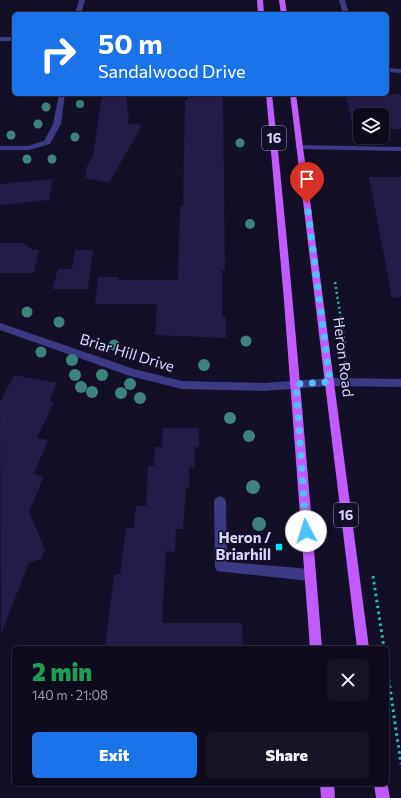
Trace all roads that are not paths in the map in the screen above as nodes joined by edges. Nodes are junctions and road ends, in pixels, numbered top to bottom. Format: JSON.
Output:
{"nodes":[{"id":1,"x":82,"y":0,"type":"edge"},
{"id":2,"x":260,"y":0,"type":"edge"},
{"id":3,"x":282,"y":0,"type":"edge"},
{"id":4,"x":342,"y":0,"type":"edge"},
{"id":5,"x":79,"y":12,"type":"edge"},
{"id":6,"x":261,"y":12,"type":"edge"},
{"id":7,"x":284,"y":12,"type":"edge"},
{"id":8,"x":345,"y":12,"type":"edge"},
{"id":9,"x":0,"y":39,"type":"edge"},
{"id":10,"x":12,"y":39,"type":"edge"},
{"id":11,"x":389,"y":70,"type":"edge"},
{"id":12,"x":401,"y":71,"type":"edge"},
{"id":13,"x":62,"y":96,"type":"edge"},
{"id":14,"x":269,"y":96,"type":"edge"},
{"id":15,"x":293,"y":96,"type":"edge"},
{"id":16,"x":299,"y":147,"type":"junction"},
{"id":17,"x":0,"y":148,"type":"edge"},
{"id":18,"x":401,"y":149,"type":"edge"},
{"id":19,"x":0,"y":326,"type":"edge"},
{"id":20,"x":330,"y":382,"type":"junction"},
{"id":21,"x":401,"y":383,"type":"edge"},
{"id":22,"x":296,"y":384,"type":"junction"},
{"id":23,"x":220,"y":501,"type":"dead end"},
{"id":24,"x":310,"y":575,"type":"junction"},
{"id":25,"x":316,"y":646,"type":"edge"},
{"id":26,"x":363,"y":646,"type":"edge"},
{"id":27,"x":326,"y":786,"type":"edge"},
{"id":28,"x":381,"y":786,"type":"edge"},
{"id":29,"x":328,"y":798,"type":"edge"},
{"id":30,"x":383,"y":798,"type":"edge"}],
"edges":[{"from":1,"to":5,"type":"street"},
{"from":2,"to":6,"type":"main road"},
{"from":3,"to":7,"type":"main road"},
{"from":4,"to":8,"type":"street"},
{"from":9,"to":10,"type":"street"},
{"from":11,"to":12,"type":"street"},
{"from":13,"to":17,"type":"street"},
{"from":14,"to":22,"type":"main road","number":"16"},
{"from":15,"to":16,"type":"main road","name":"Heron Road","number":"16"},
{"from":16,"to":18,"type":"street"},
{"from":16,"to":20,"type":"main road","name":"Heron Road","number":"16"},
{"from":19,"to":22,"type":"street","name":"Briar Hill Drive"},
{"from":20,"to":21,"type":"street","name":"Briar Hill Drive"},
{"from":20,"to":22,"type":"street","name":"Briar Hill Drive"},
{"from":20,"to":26,"type":"main road","name":"Heron Road","number":"16"},
{"from":22,"to":24,"type":"main road","number":"16"},
{"from":23,"to":24,"type":"street"},
{"from":24,"to":25,"type":"main road","number":"16"},
{"from":27,"to":29,"type":"main road"},
{"from":28,"to":30,"type":"main road"}]}
